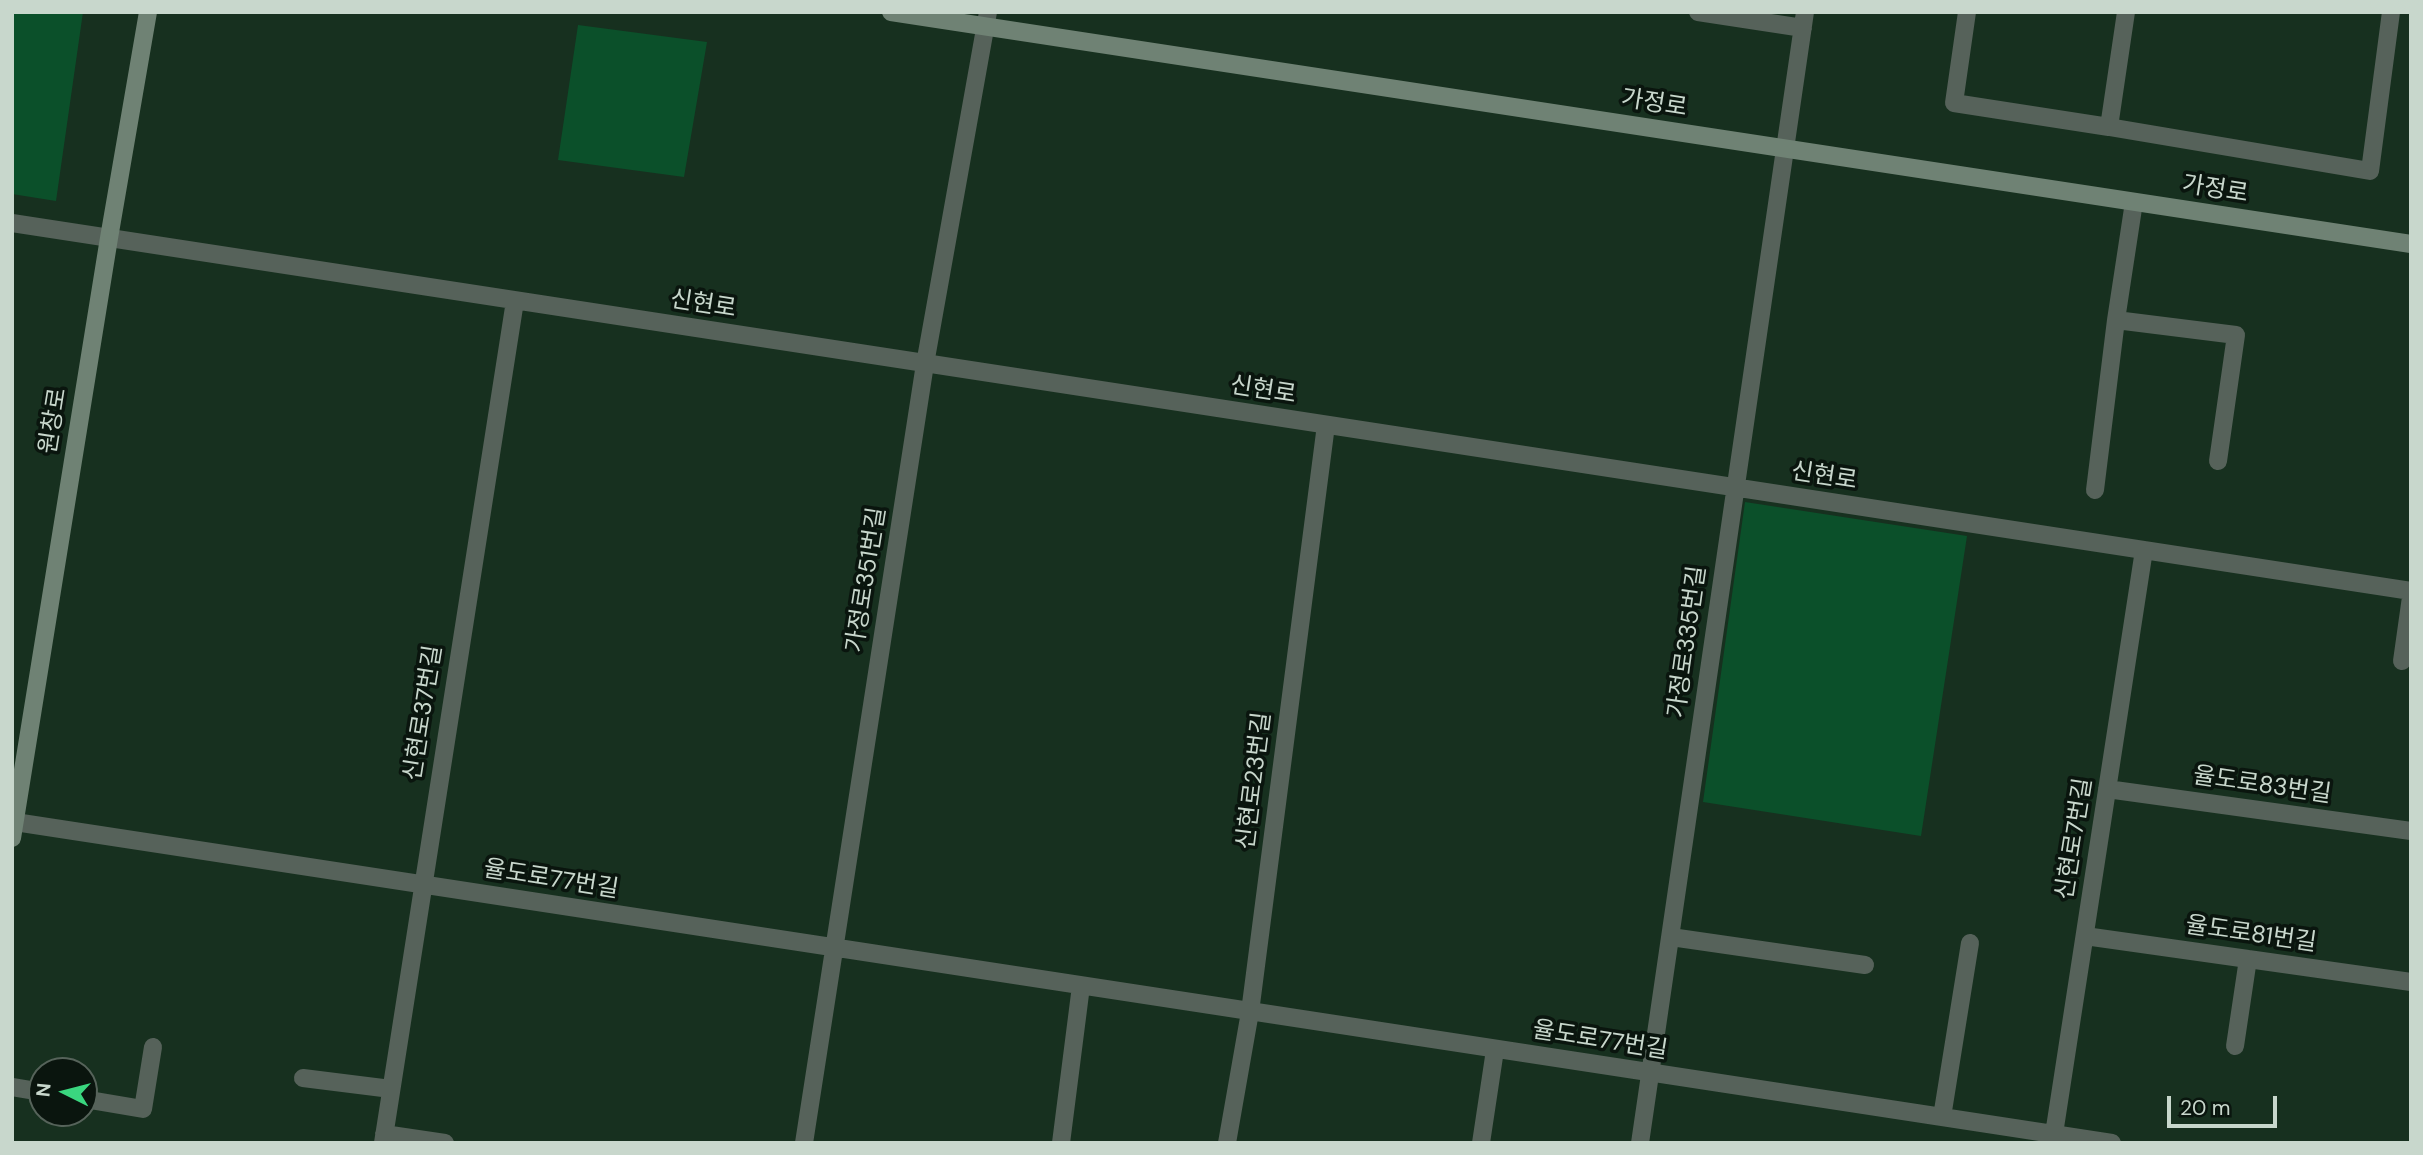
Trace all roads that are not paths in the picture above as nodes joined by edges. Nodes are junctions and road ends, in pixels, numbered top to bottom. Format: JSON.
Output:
{"nodes":[{"id":1,"x":148,"y":12,"type":"edge"},
{"id":2,"x":891,"y":12,"type":"edge"},
{"id":3,"x":1698,"y":12,"type":"edge"},
{"id":4,"x":1967,"y":12,"type":"edge"},
{"id":5,"x":2126,"y":12,"type":"edge"},
{"id":6,"x":2391,"y":12,"type":"edge"},
{"id":7,"x":987,"y":20,"type":"edge"},
{"id":8,"x":1804,"y":20,"type":"edge"},
{"id":9,"x":2109,"y":127,"type":"junction"},
{"id":10,"x":1784,"y":149,"type":"junction"},
{"id":11,"x":2134,"y":202,"type":"junction"},
{"id":12,"x":12,"y":223,"type":"edge"},
{"id":13,"x":108,"y":238,"type":"junction"},
{"id":14,"x":2411,"y":244,"type":"edge"},
{"id":15,"x":515,"y":301,"type":"junction"},
{"id":16,"x":2116,"y":320,"type":"junction"},
{"id":17,"x":925,"y":364,"type":"junction"},
{"id":18,"x":1326,"y":425,"type":"junction"},
{"id":19,"x":2218,"y":461,"type":"dead end"},
{"id":20,"x":1735,"y":488,"type":"junction"},
{"id":21,"x":2095,"y":490,"type":"dead end"},
{"id":22,"x":2144,"y":550,"type":"junction"},
{"id":23,"x":2411,"y":591,"type":"edge"},
{"id":24,"x":2411,"y":597,"type":"edge"},
{"id":25,"x":2402,"y":661,"type":"dead end"},
{"id":26,"x":2107,"y":789,"type":"junction"},
{"id":27,"x":13,"y":830,"type":"edge"},
{"id":28,"x":2411,"y":831,"type":"edge"},
{"id":29,"x":422,"y":885,"type":"junction"},
{"id":30,"x":2085,"y":936,"type":"junction"},
{"id":31,"x":1671,"y":937,"type":"junction"},
{"id":32,"x":1970,"y":943,"type":"dead end"},
{"id":33,"x":835,"y":948,"type":"junction"},
{"id":34,"x":2248,"y":959,"type":"junction"},
{"id":35,"x":1865,"y":965,"type":"dead end"},
{"id":36,"x":2411,"y":982,"type":"edge"},
{"id":37,"x":1081,"y":986,"type":"junction"},
{"id":38,"x":1250,"y":1012,"type":"junction"},
{"id":39,"x":2235,"y":1045,"type":"dead end"},
{"id":40,"x":153,"y":1047,"type":"dead end"},
{"id":41,"x":1495,"y":1049,"type":"junction"},
{"id":42,"x":1652,"y":1073,"type":"junction"},
{"id":43,"x":303,"y":1078,"type":"dead end"},
{"id":44,"x":391,"y":1089,"type":"junction"},
{"id":45,"x":98,"y":1101,"type":"edge"},
{"id":46,"x":1942,"y":1117,"type":"junction"},
{"id":47,"x":2054,"y":1134,"type":"junction"},
{"id":48,"x":384,"y":1138,"type":"edge"},
{"id":49,"x":445,"y":1143,"type":"edge"},
{"id":50,"x":804,"y":1143,"type":"edge"},
{"id":51,"x":1061,"y":1143,"type":"edge"},
{"id":52,"x":1227,"y":1143,"type":"edge"},
{"id":53,"x":1481,"y":1143,"type":"edge"},
{"id":54,"x":1640,"y":1143,"type":"edge"},
{"id":55,"x":2112,"y":1143,"type":"edge"}],
"edges":[{"from":1,"to":13,"type":"street","name":"원창로"},
{"from":2,"to":7,"type":"street","name":"가정로"},
{"from":3,"to":8,"type":"street"},
{"from":4,"to":9,"type":"street"},
{"from":5,"to":9,"type":"street"},
{"from":6,"to":9,"type":"street"},
{"from":7,"to":10,"type":"street","name":"가정로"},
{"from":7,"to":17,"type":"street","name":"가정로351번길"},
{"from":8,"to":10,"type":"street","name":"가정로335번길"},
{"from":10,"to":11,"type":"street","name":"가정로"},
{"from":10,"to":20,"type":"street","name":"가정로335번길"},
{"from":11,"to":14,"type":"street","name":"가정로"},
{"from":11,"to":16,"type":"street"},
{"from":12,"to":13,"type":"street","name":"신현로"},
{"from":13,"to":15,"type":"street","name":"신현로"},
{"from":13,"to":27,"type":"street","name":"원창로"},
{"from":15,"to":17,"type":"street","name":"신현로"},
{"from":15,"to":29,"type":"street","name":"신현로37번길"},
{"from":16,"to":19,"type":"street"},
{"from":16,"to":21,"type":"street"},
{"from":17,"to":18,"type":"street","name":"신현로"},
{"from":17,"to":33,"type":"street","name":"가정로351번길"},
{"from":18,"to":20,"type":"street","name":"신현로"},
{"from":18,"to":38,"type":"street","name":"신현로23번길"},
{"from":20,"to":22,"type":"street","name":"신현로"},
{"from":20,"to":31,"type":"street","name":"가정로335번길"},
{"from":22,"to":23,"type":"street","name":"신현로"},
{"from":22,"to":26,"type":"street","name":"신현로7번길"},
{"from":24,"to":25,"type":"street"},
{"from":26,"to":28,"type":"street","name":"율도로83번길"},
{"from":26,"to":30,"type":"street","name":"신현로7번길"},
{"from":27,"to":29,"type":"street","name":"율도로77번길"},
{"from":29,"to":33,"type":"street","name":"율도로77번길"},
{"from":29,"to":44,"type":"street","name":"신현로37번길"},
{"from":30,"to":34,"type":"street","name":"율도로81번길"},
{"from":30,"to":47,"type":"street","name":"신현로7번길"},
{"from":31,"to":35,"type":"street"},
{"from":31,"to":42,"type":"street","name":"가정로335번길"},
{"from":32,"to":46,"type":"street"},
{"from":33,"to":37,"type":"street","name":"율도로77번길"},
{"from":33,"to":50,"type":"street","name":"가정로351번길"},
{"from":34,"to":36,"type":"street","name":"율도로81번길"},
{"from":34,"to":39,"type":"street"},
{"from":37,"to":38,"type":"street","name":"율도로77번길"},
{"from":37,"to":51,"type":"street"},
{"from":38,"to":41,"type":"street","name":"율도로77번길"},
{"from":38,"to":52,"type":"street","name":"신현로23번길"},
{"from":40,"to":45,"type":"street"},
{"from":41,"to":42,"type":"street","name":"율도로77번길"},
{"from":41,"to":53,"type":"street"},
{"from":42,"to":46,"type":"street","name":"율도로77번길"},
{"from":42,"to":54,"type":"street","name":"가정로335번길"},
{"from":43,"to":44,"type":"street"},
{"from":44,"to":48,"type":"street","name":"신현로37번길"},
{"from":46,"to":47,"type":"street","name":"율도로77번길"},
{"from":47,"to":55,"type":"street","name":"율도로77번길"},
{"from":48,"to":49,"type":"street","name":"신현로37번길"}]}
